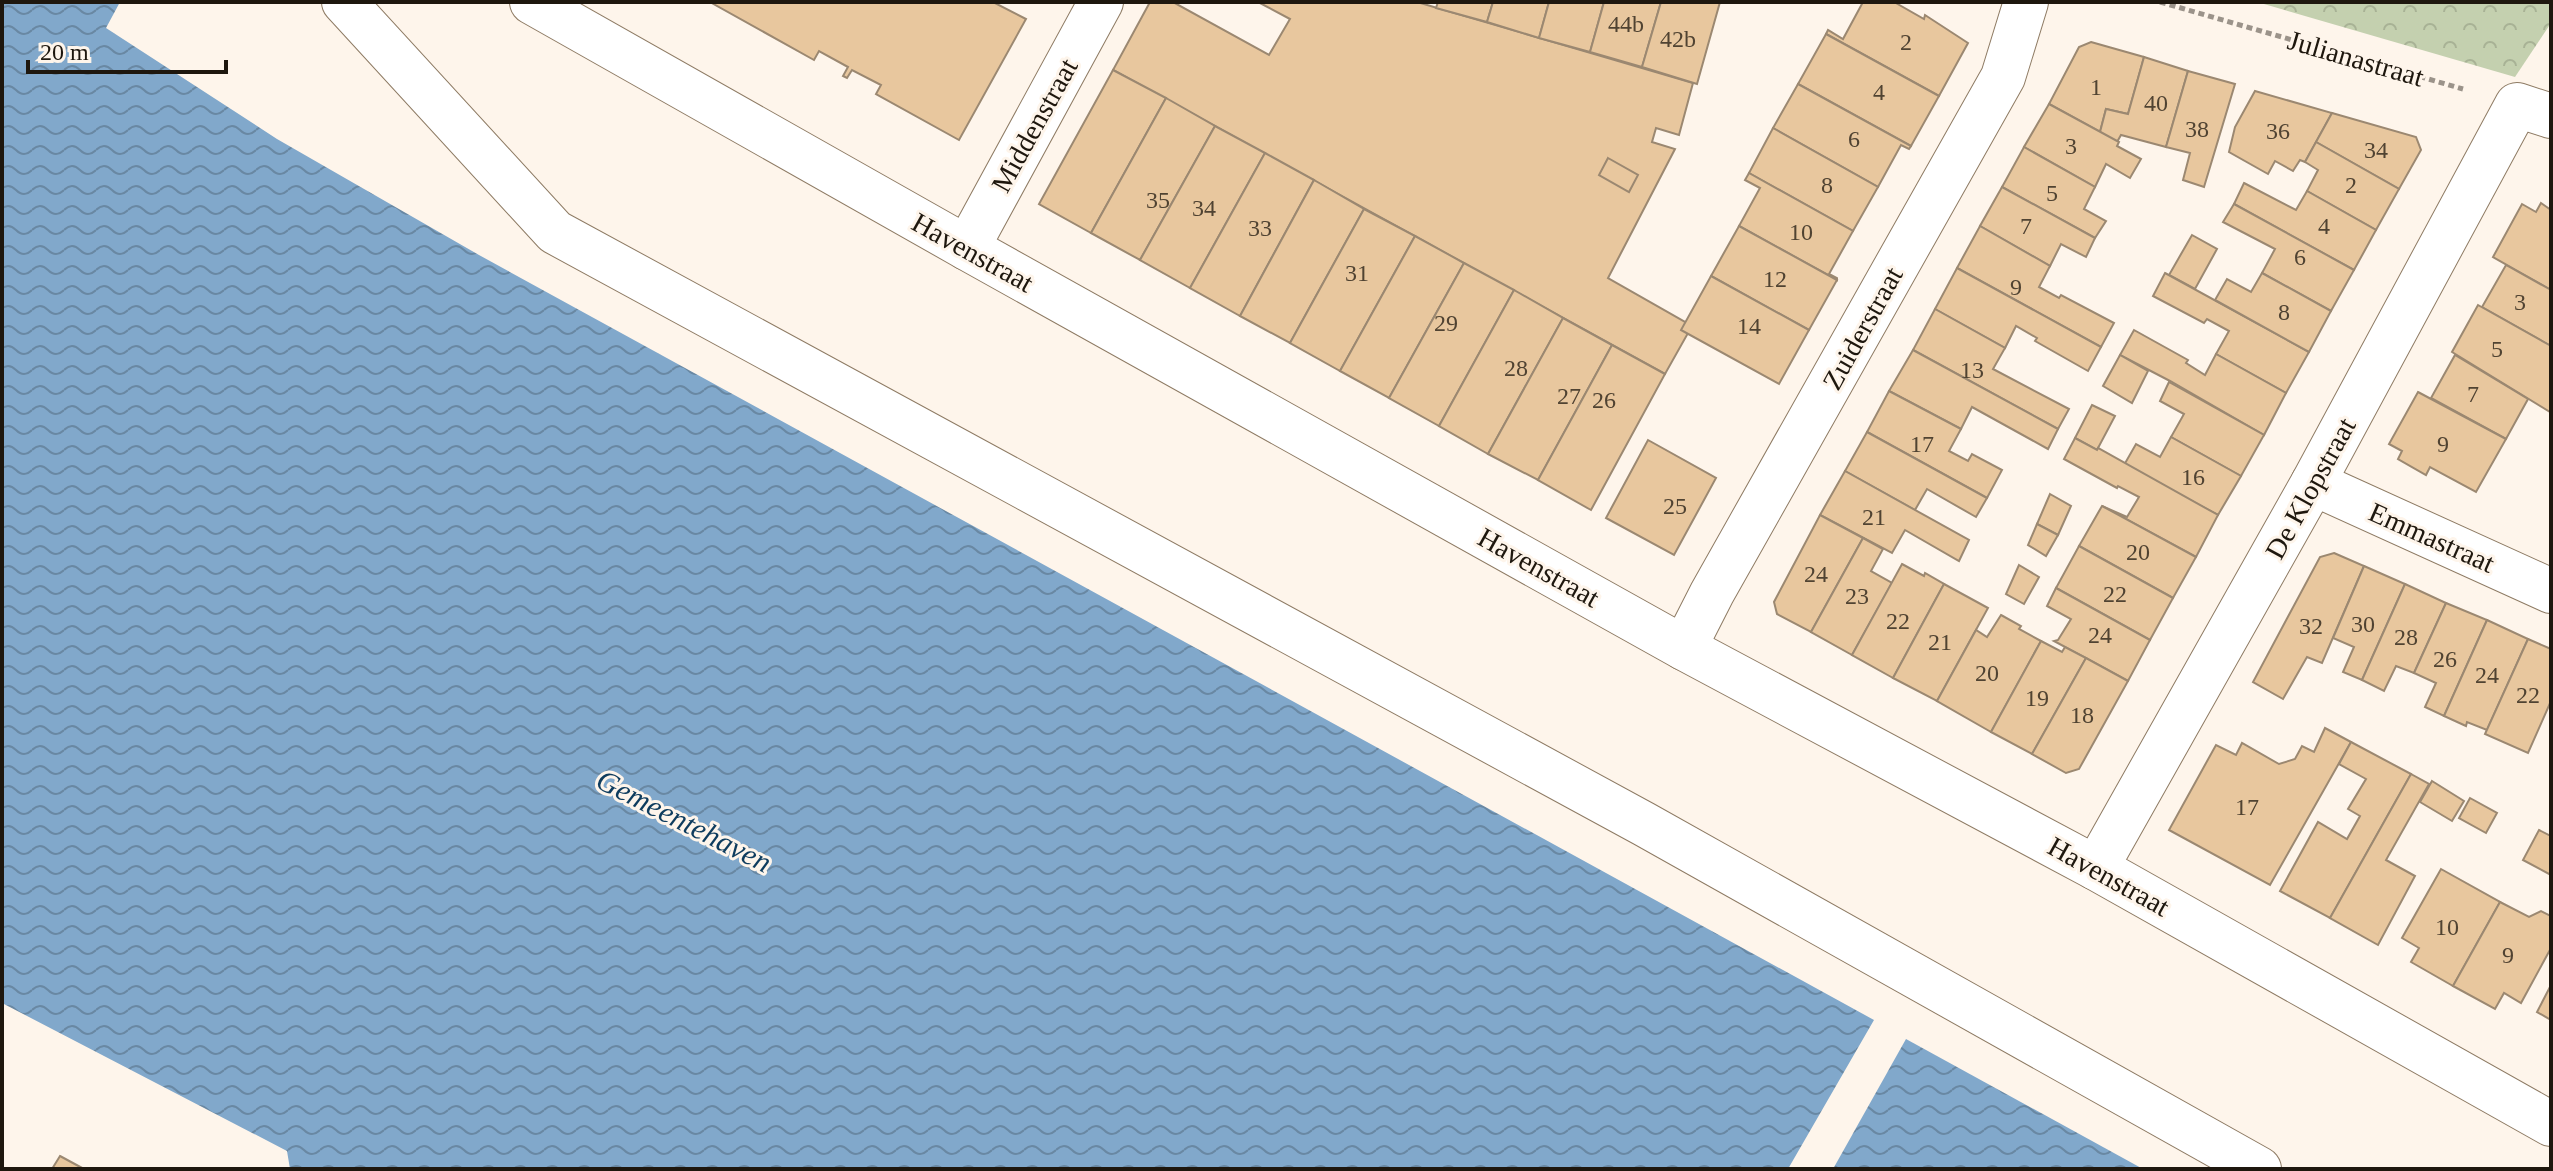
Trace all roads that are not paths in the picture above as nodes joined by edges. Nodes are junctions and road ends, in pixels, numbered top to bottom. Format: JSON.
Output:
{"nodes":[{"id":1,"x":344,"y":2,"type":"edge"},
{"id":2,"x":532,"y":2,"type":"edge"},
{"id":3,"x":1101,"y":2,"type":"edge"},
{"id":4,"x":2026,"y":2,"type":"edge"},
{"id":5,"x":2534,"y":110,"type":"edge"},
{"id":6,"x":967,"y":248,"type":"junction"},
{"id":7,"x":2313,"y":483,"type":"junction"},
{"id":8,"x":2551,"y":591,"type":"edge"},
{"id":9,"x":1684,"y":648,"type":"junction"},
{"id":10,"x":2096,"y":868,"type":"junction"},
{"id":11,"x":2551,"y":1124,"type":"edge"},
{"id":12,"x":2259,"y":1169,"type":"edge"}],
"edges":[{"from":1,"to":12,"type":"street"},
{"from":2,"to":6,"type":"street","name":"Havenstraat"},
{"from":3,"to":6,"type":"street","name":"Middenstraat"},
{"from":4,"to":9,"type":"street","name":"Zuiderstraat"},
{"from":5,"to":7,"type":"street","name":"De Klopstraat"},
{"from":6,"to":9,"type":"street","name":"Havenstraat"},
{"from":7,"to":8,"type":"street","name":"Emmastraat"},
{"from":7,"to":10,"type":"street","name":"De Klopstraat"},
{"from":9,"to":10,"type":"street","name":"Havenstraat"},
{"from":10,"to":11,"type":"street","name":"Havenstraat"}]}
